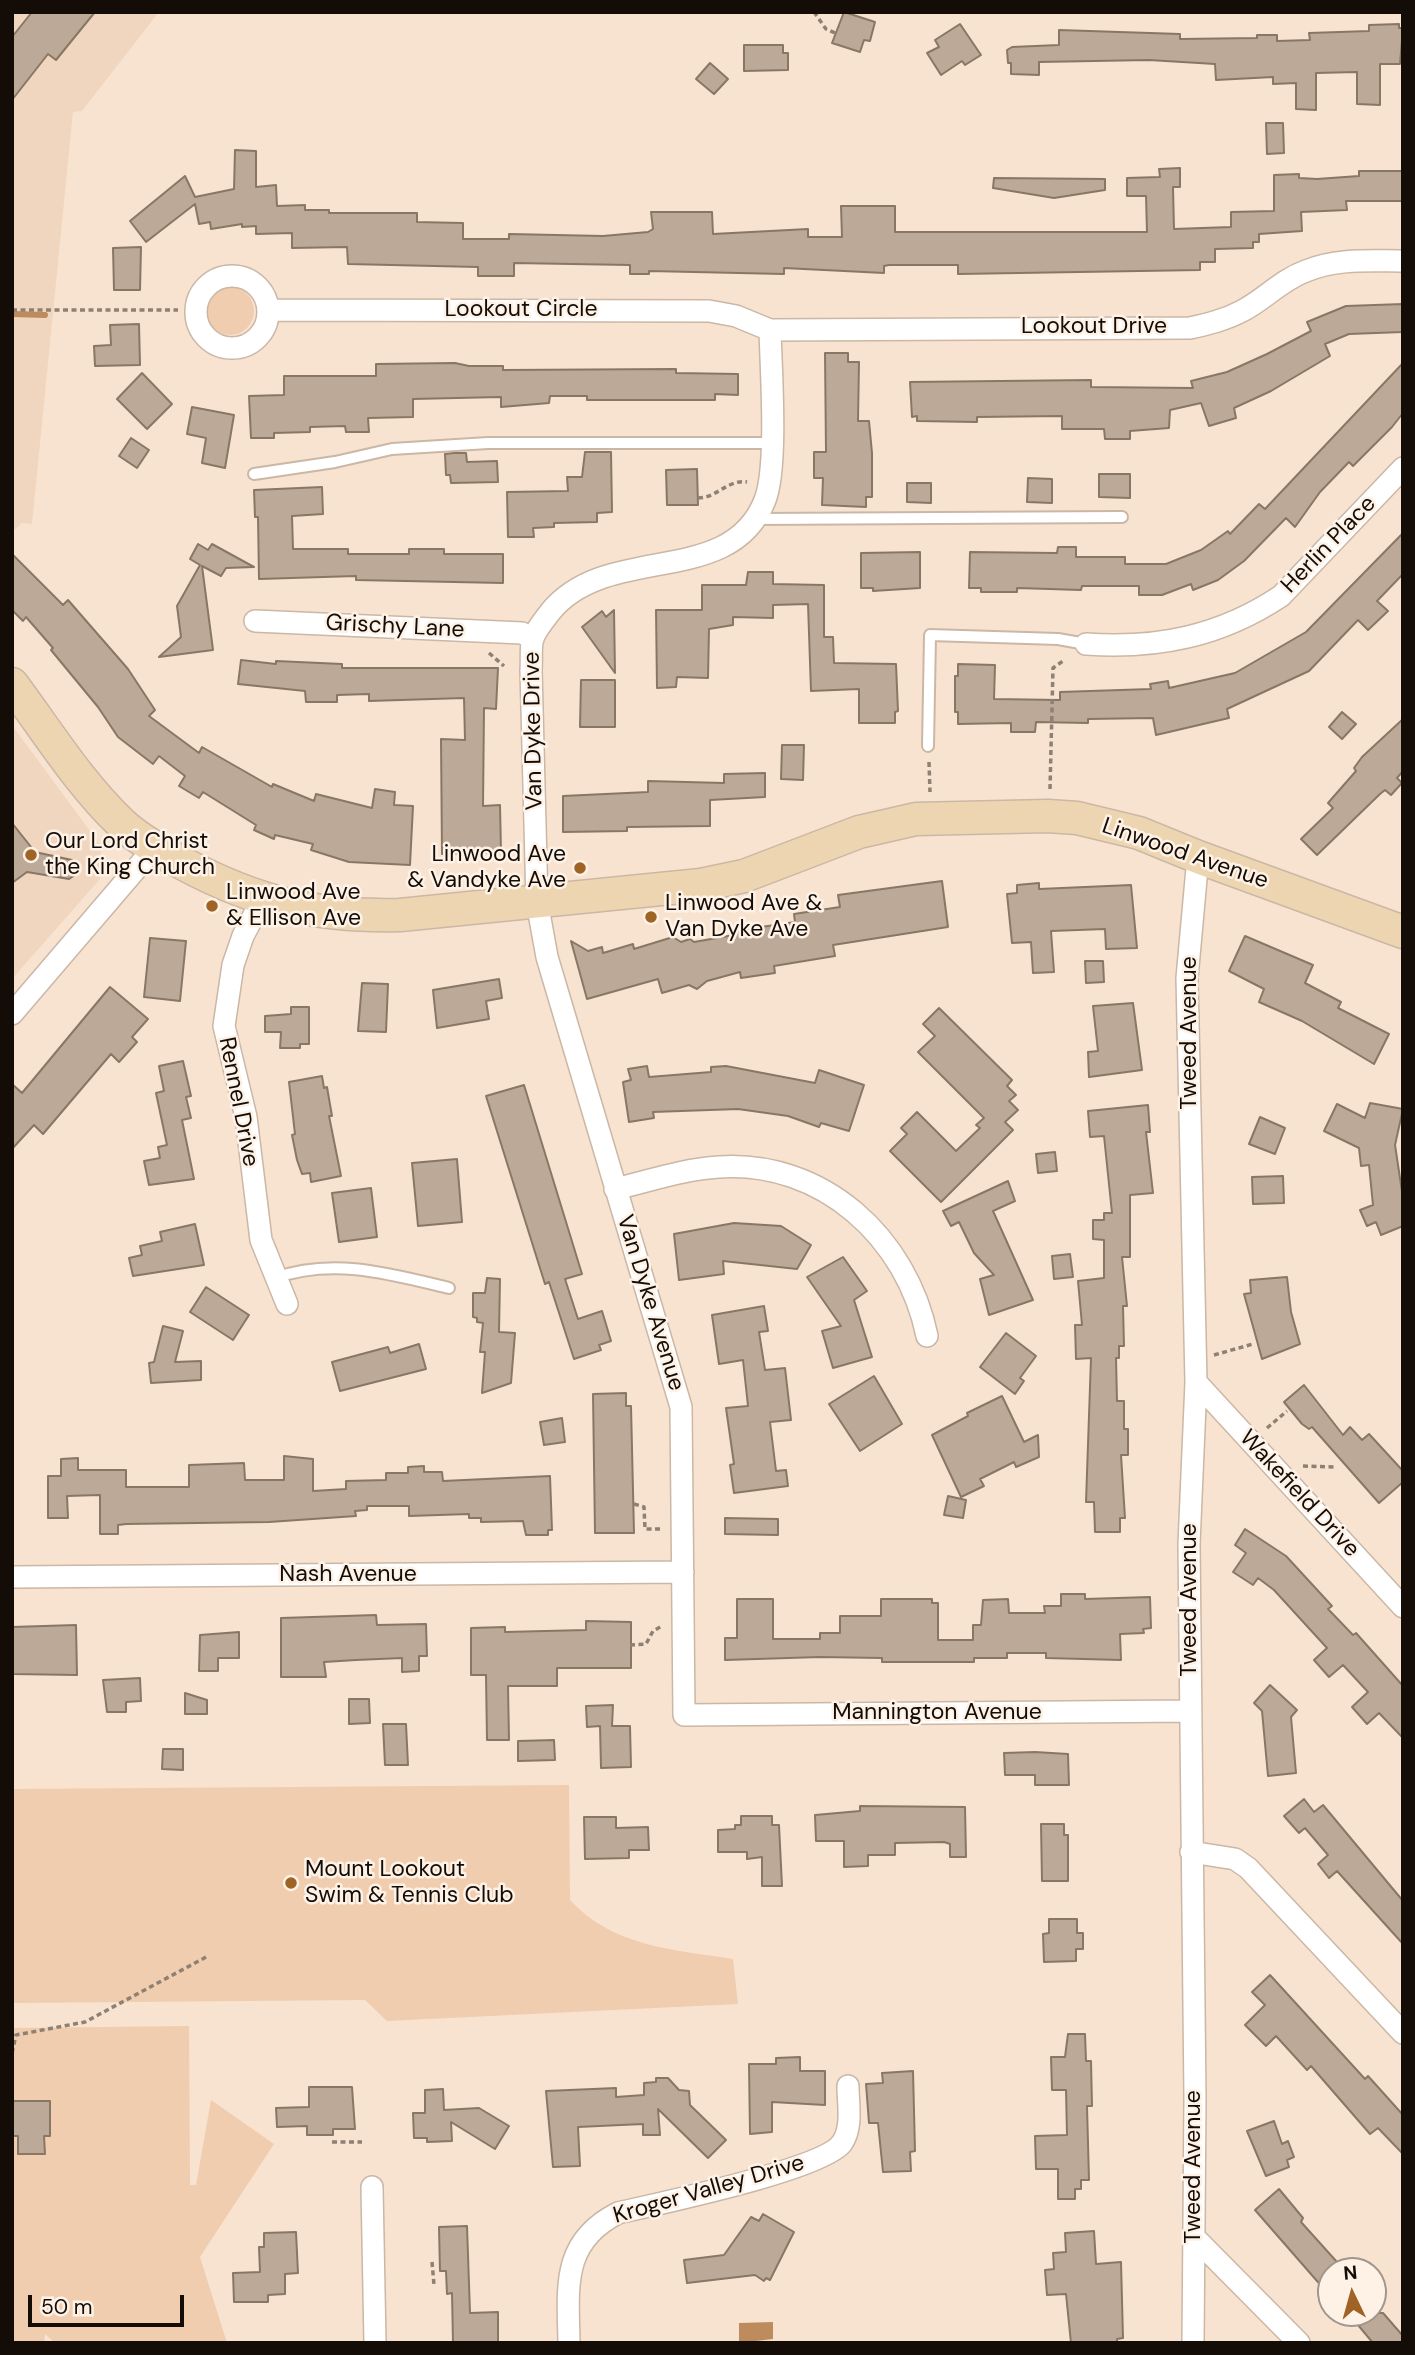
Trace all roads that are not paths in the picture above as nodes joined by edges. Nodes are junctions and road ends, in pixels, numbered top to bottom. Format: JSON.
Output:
{"nodes":[{"id":1,"x":1403,"y":261,"type":"edge"},
{"id":2,"x":268,"y":310,"type":"dead end"},
{"id":3,"x":770,"y":330,"type":"junction"},
{"id":4,"x":770,"y":443,"type":"junction"},
{"id":5,"x":1403,"y":468,"type":"edge"},
{"id":6,"x":254,"y":474,"type":"dead end"},
{"id":7,"x":1122,"y":517,"type":"dead end"},
{"id":8,"x":755,"y":519,"type":"junction"},
{"id":9,"x":255,"y":621,"type":"dead end"},
{"id":10,"x":533,"y":639,"type":"junction"},
{"id":11,"x":1086,"y":644,"type":"joint"},
{"id":12,"x":12,"y":684,"type":"edge"},
{"id":13,"x":928,"y":746,"type":"road end"},
{"id":14,"x":154,"y":848,"type":"junction"},
{"id":15,"x":1198,"y":857,"type":"junction"},
{"id":16,"x":262,"y":900,"type":"junction"},
{"id":17,"x":537,"y":902,"type":"junction"},
{"id":18,"x":1399,"y":923,"type":"edge"},
{"id":19,"x":12,"y":1014,"type":"edge"},
{"id":20,"x":615,"y":1189,"type":"junction"},
{"id":21,"x":275,"y":1278,"type":"junction"},
{"id":22,"x":449,"y":1288,"type":"dead end"},
{"id":23,"x":287,"y":1304,"type":"dead end"},
{"id":24,"x":927,"y":1336,"type":"dead end"},
{"id":25,"x":1196,"y":1382,"type":"junction"},
{"id":26,"x":683,"y":1572,"type":"junction"},
{"id":27,"x":12,"y":1577,"type":"edge"},
{"id":28,"x":1403,"y":1607,"type":"edge"},
{"id":29,"x":1190,"y":1711,"type":"junction"},
{"id":30,"x":684,"y":1715,"type":"joint"},
{"id":31,"x":1191,"y":1852,"type":"junction"},
{"id":32,"x":1403,"y":2033,"type":"edge"},
{"id":33,"x":848,"y":2086,"type":"dead end"},
{"id":34,"x":372,"y":2187,"type":"dead end"},
{"id":35,"x":1194,"y":2237,"type":"junction"},
{"id":36,"x":374,"y":2343,"type":"edge"},
{"id":37,"x":569,"y":2343,"type":"edge"},
{"id":38,"x":1193,"y":2343,"type":"edge"},
{"id":39,"x":1299,"y":2343,"type":"edge"}],
"edges":[{"from":1,"to":3,"type":"street","name":"Lookout Drive"},
{"from":2,"to":3,"type":"street","name":"Lookout Circle"},
{"from":3,"to":4,"type":"street","name":"Van Dyke Drive"},
{"from":4,"to":6,"type":"lane"},
{"from":4,"to":8,"type":"street","name":"Van Dyke Drive"},
{"from":5,"to":11,"type":"street","name":"Herlin Place"},
{"from":7,"to":8,"type":"lane"},
{"from":8,"to":10,"type":"street","name":"Van Dyke Drive"},
{"from":9,"to":10,"type":"street","name":"Grischy Lane"},
{"from":10,"to":17,"type":"street","name":"Van Dyke Drive"},
{"from":11,"to":13,"type":"lane"},
{"from":12,"to":14,"type":"main road","name":"Linwood Avenue"},
{"from":14,"to":16,"type":"main road","name":"Linwood Avenue"},
{"from":14,"to":19,"type":"street"},
{"from":15,"to":17,"type":"main road","name":"Linwood Avenue"},
{"from":15,"to":18,"type":"main road","name":"Linwood Avenue"},
{"from":15,"to":25,"type":"street","name":"Tweed Avenue"},
{"from":16,"to":17,"type":"main road","name":"Linwood Avenue"},
{"from":16,"to":21,"type":"street","name":"Rennel Drive"},
{"from":17,"to":20,"type":"street","name":"Van Dyke Avenue"},
{"from":20,"to":24,"type":"street"},
{"from":20,"to":26,"type":"street","name":"Van Dyke Avenue"},
{"from":21,"to":22,"type":"lane"},
{"from":21,"to":23,"type":"street","name":"Rennel Drive"},
{"from":25,"to":28,"type":"street","name":"Wakefield Drive"},
{"from":25,"to":29,"type":"street","name":"Tweed Avenue"},
{"from":26,"to":27,"type":"street","name":"Nash Avenue"},
{"from":26,"to":30,"type":"street","name":"Van Dyke Avenue"},
{"from":29,"to":30,"type":"street","name":"Mannington Avenue"},
{"from":29,"to":31,"type":"street","name":"Tweed Avenue"},
{"from":31,"to":32,"type":"street"},
{"from":31,"to":35,"type":"street","name":"Tweed Avenue"},
{"from":33,"to":37,"type":"street","name":"Kroger Valley Drive"},
{"from":34,"to":36,"type":"street"},
{"from":35,"to":38,"type":"street","name":"Tweed Avenue"},
{"from":35,"to":39,"type":"street"}]}
